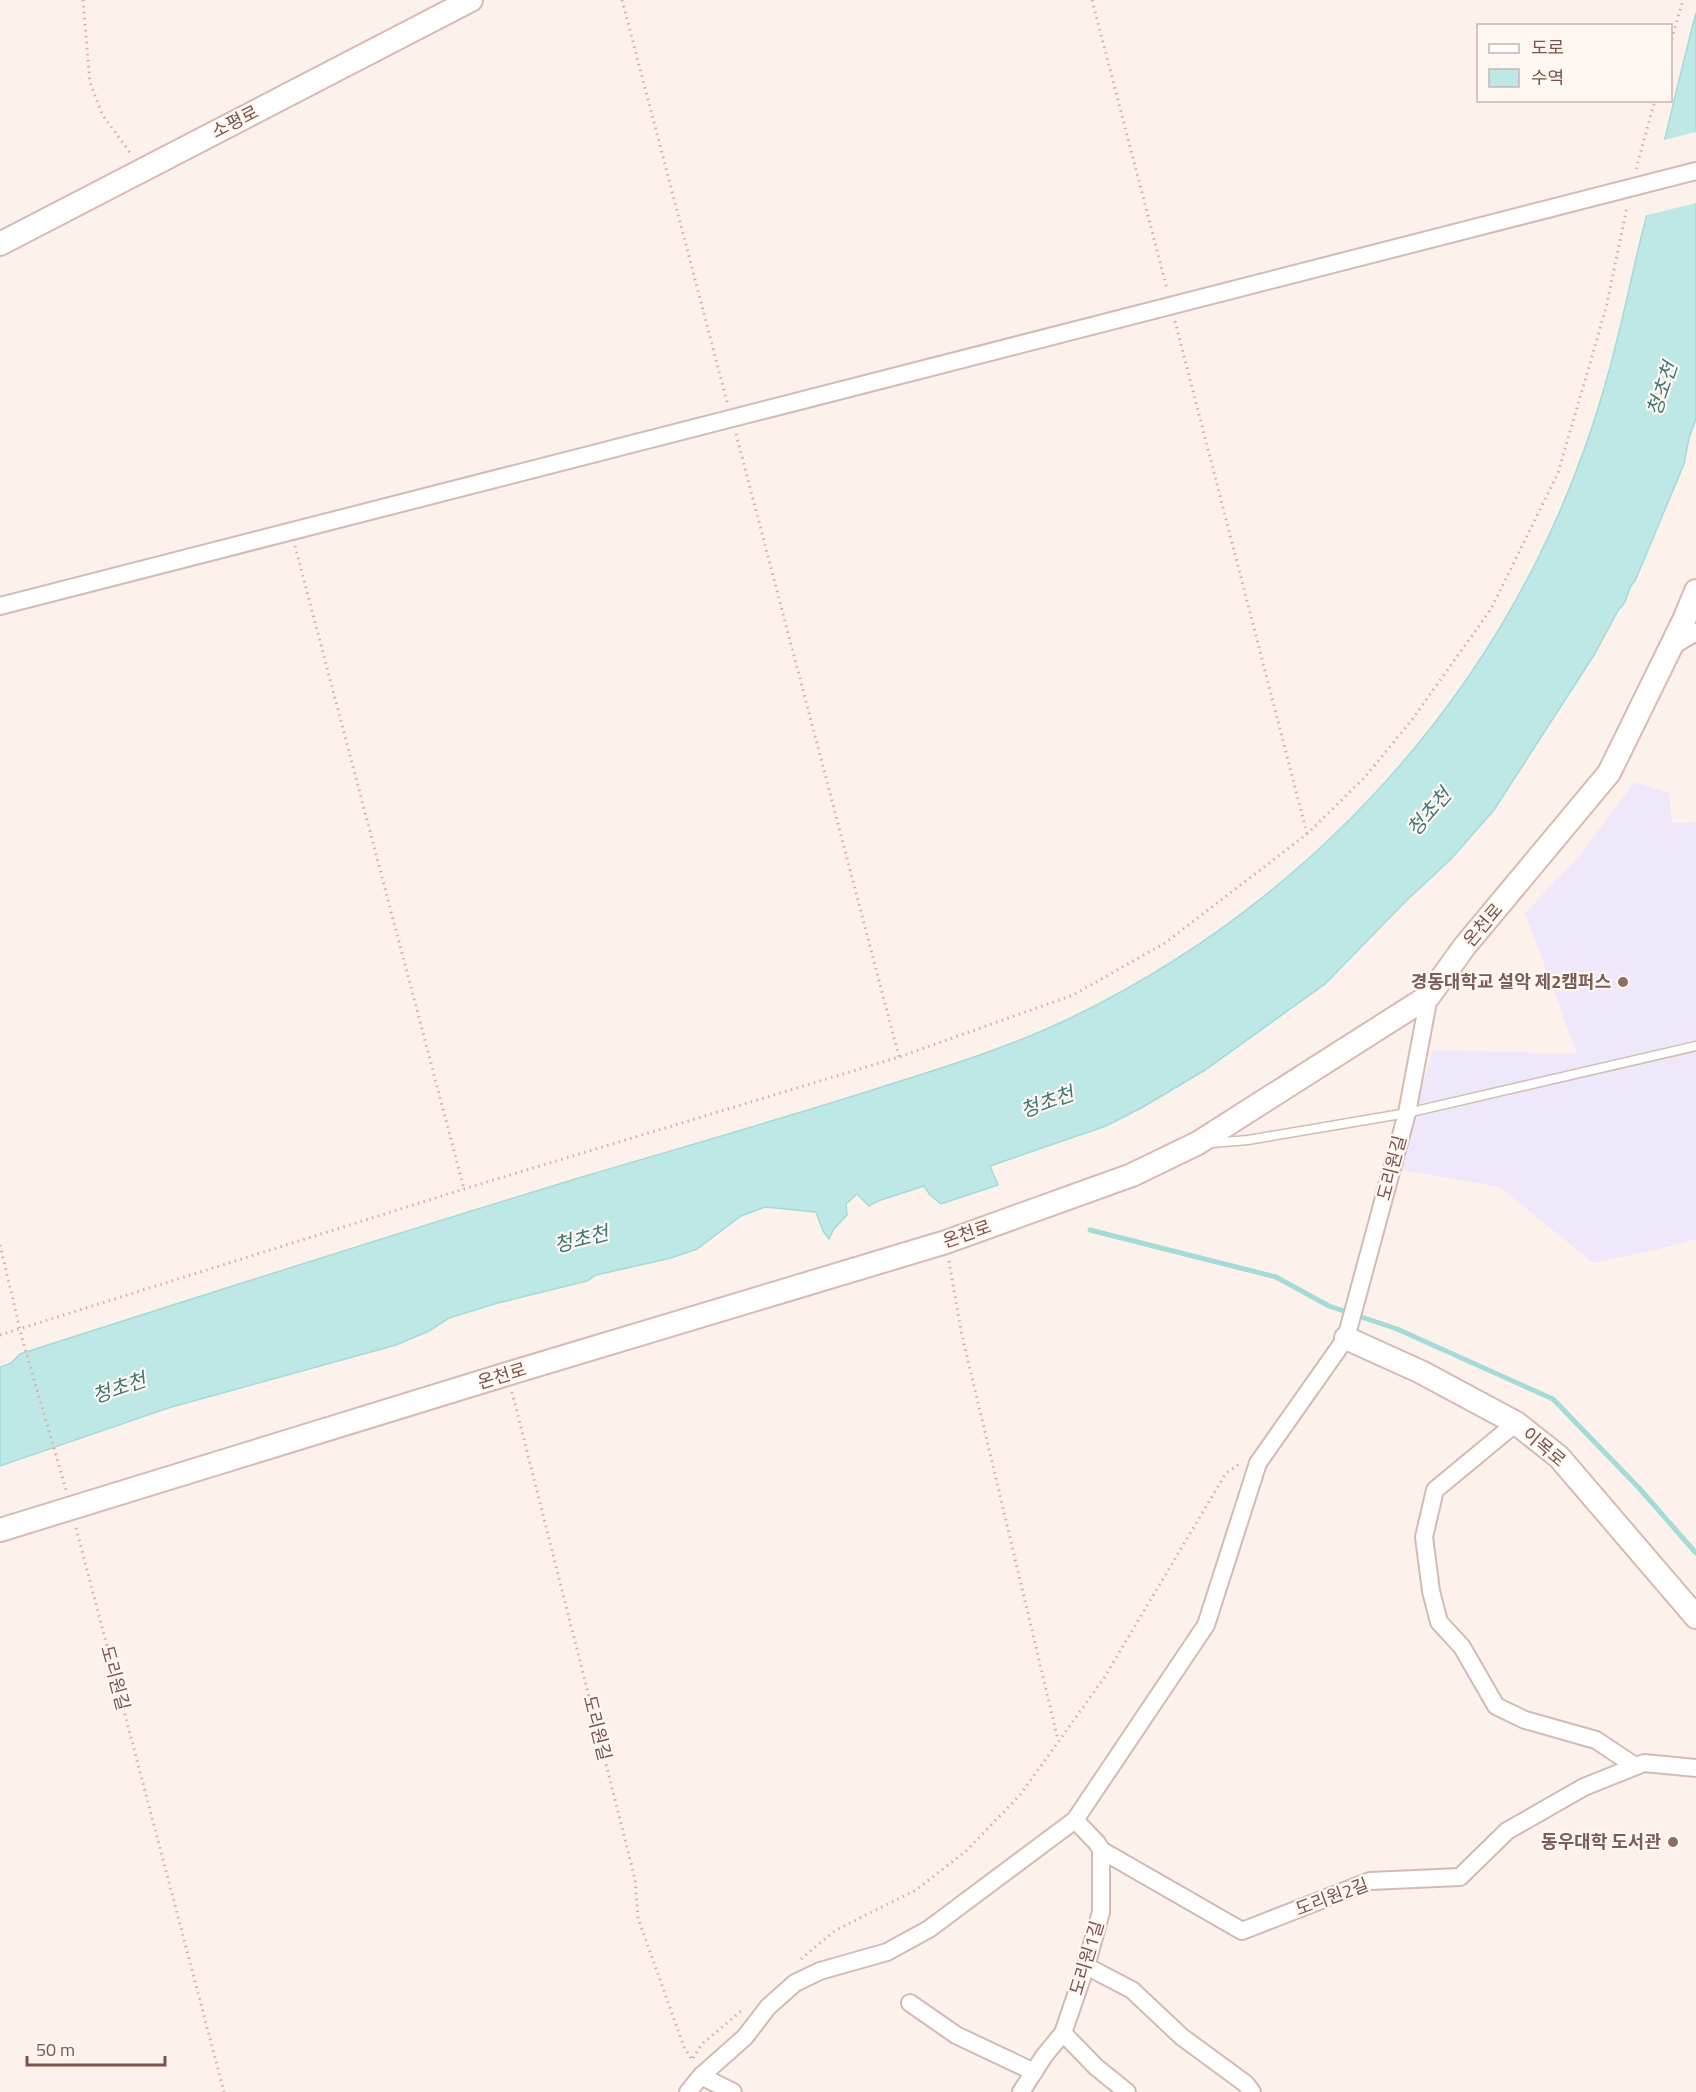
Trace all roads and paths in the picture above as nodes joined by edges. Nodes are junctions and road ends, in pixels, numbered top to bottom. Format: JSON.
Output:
{"nodes":[{"id":1,"x":83,"y":0,"type":"edge"},
{"id":2,"x":471,"y":0,"type":"edge"},
{"id":3,"x":622,"y":0,"type":"edge"},
{"id":4,"x":1092,"y":0,"type":"edge"},
{"id":5,"x":1683,"y":0,"type":"edge"},
{"id":6,"x":1672,"y":41,"type":"edge"},
{"id":7,"x":1655,"y":102,"type":"edge"},
{"id":8,"x":141,"y":171,"type":"junction"},
{"id":9,"x":1696,"y":171,"type":"edge"},
{"id":10,"x":1636,"y":186,"type":"junction"},
{"id":11,"x":0,"y":244,"type":"edge"},
{"id":12,"x":1171,"y":306,"type":"junction"},
{"id":13,"x":732,"y":418,"type":"junction"},
{"id":14,"x":292,"y":532,"type":"junction"},
{"id":15,"x":1696,"y":591,"type":"edge"},
{"id":16,"x":0,"y":606,"type":"edge"},
{"id":17,"x":1696,"y":632,"type":"edge"},
{"id":18,"x":1671,"y":647,"type":"junction"},
{"id":19,"x":1307,"y":834,"type":"junction"},
{"id":20,"x":1429,"y":996,"type":"junction"},
{"id":21,"x":1696,"y":1046,"type":"edge"},
{"id":22,"x":899,"y":1057,"type":"junction"},
{"id":23,"x":1407,"y":1113,"type":"junction"},
{"id":24,"x":1198,"y":1143,"type":"junction"},
{"id":25,"x":464,"y":1189,"type":"junction"},
{"id":26,"x":946,"y":1242,"type":"junction"},
{"id":27,"x":0,"y":1245,"type":"edge"},
{"id":28,"x":20,"y":1329,"type":"junction"},
{"id":29,"x":0,"y":1335,"type":"edge"},
{"id":30,"x":1346,"y":1338,"type":"junction"},
{"id":31,"x":507,"y":1374,"type":"junction"},
{"id":32,"x":1516,"y":1423,"type":"junction"},
{"id":33,"x":1258,"y":1463,"type":"junction"},
{"id":34,"x":63,"y":1482,"type":"dead end"},
{"id":35,"x":71,"y":1508,"type":"junction"},
{"id":36,"x":0,"y":1530,"type":"edge"},
{"id":37,"x":1696,"y":1617,"type":"edge"},
{"id":38,"x":1058,"y":1742,"type":"junction"},
{"id":39,"x":1635,"y":1766,"type":"junction"},
{"id":40,"x":1696,"y":1768,"type":"edge"},
{"id":41,"x":1075,"y":1820,"type":"junction"},
{"id":42,"x":1101,"y":1850,"type":"junction"},
{"id":43,"x":800,"y":1960,"type":"dead end"},
{"id":44,"x":1086,"y":1966,"type":"junction"},
{"id":45,"x":910,"y":2003,"type":"dead end"},
{"id":46,"x":747,"y":2006,"type":"dead end"},
{"id":47,"x":1063,"y":2033,"type":"junction"},
{"id":48,"x":692,"y":2060,"type":"junction"},
{"id":49,"x":1034,"y":2072,"type":"junction"},
{"id":50,"x":701,"y":2076,"type":"junction"},
{"id":51,"x":224,"y":2092,"type":"edge"},
{"id":52,"x":688,"y":2092,"type":"edge"},
{"id":53,"x":733,"y":2092,"type":"edge"},
{"id":54,"x":1021,"y":2092,"type":"edge"},
{"id":55,"x":1127,"y":2092,"type":"edge"},
{"id":56,"x":1252,"y":2092,"type":"edge"}],
"edges":[{"from":1,"to":8,"type":"path"},
{"from":2,"to":8,"type":"street","name":"소평로"},
{"from":3,"to":13,"type":"path"},
{"from":4,"to":12,"type":"path"},
{"from":5,"to":6,"type":"path"},
{"from":7,"to":10,"type":"path"},
{"from":8,"to":11,"type":"street","name":"소평로"},
{"from":9,"to":10,"type":"street"},
{"from":10,"to":12,"type":"street"},
{"from":10,"to":19,"type":"path"},
{"from":12,"to":13,"type":"street"},
{"from":12,"to":19,"type":"path"},
{"from":13,"to":14,"type":"street"},
{"from":13,"to":22,"type":"path"},
{"from":14,"to":16,"type":"street"},
{"from":14,"to":25,"type":"path"},
{"from":15,"to":18,"type":"street","name":"온천로"},
{"from":17,"to":18,"type":"street"},
{"from":18,"to":20,"type":"street","name":"온천로"},
{"from":19,"to":22,"type":"path"},
{"from":20,"to":23,"type":"street","name":"도리원길"},
{"from":20,"to":24,"type":"street","name":"온천로"},
{"from":21,"to":23,"type":"lane"},
{"from":22,"to":25,"type":"path"},
{"from":23,"to":24,"type":"lane"},
{"from":23,"to":30,"type":"street","name":"도리원길"},
{"from":24,"to":26,"type":"street","name":"온천로"},
{"from":25,"to":28,"type":"path"},
{"from":26,"to":31,"type":"street","name":"온천로"},
{"from":26,"to":38,"type":"path"},
{"from":27,"to":28,"type":"path"},
{"from":28,"to":29,"type":"path"},
{"from":28,"to":34,"type":"path"},
{"from":30,"to":32,"type":"street","name":"이목로"},
{"from":30,"to":33,"type":"street"},
{"from":31,"to":35,"type":"street","name":"온천로"},
{"from":31,"to":48,"type":"path","name":"도리원길"},
{"from":32,"to":37,"type":"street","name":"이목로"},
{"from":32,"to":39,"type":"street"},
{"from":33,"to":38,"type":"path"},
{"from":33,"to":41,"type":"street"},
{"from":35,"to":36,"type":"street","name":"온천로"},
{"from":35,"to":51,"type":"path","name":"도리원길"},
{"from":38,"to":43,"type":"path"},
{"from":39,"to":40,"type":"street","name":"도리원2길"},
{"from":39,"to":42,"type":"street","name":"도리원2길"},
{"from":41,"to":42,"type":"street"},
{"from":41,"to":50,"type":"street"},
{"from":42,"to":44,"type":"street","name":"도리원1길"},
{"from":44,"to":47,"type":"street","name":"도리원1길"},
{"from":44,"to":56,"type":"street"},
{"from":45,"to":49,"type":"street"},
{"from":46,"to":48,"type":"path"},
{"from":47,"to":49,"type":"street","name":"도리원1길"},
{"from":47,"to":55,"type":"street"},
{"from":48,"to":50,"type":"path","name":"도리원길"},
{"from":49,"to":54,"type":"street","name":"도리원1길"},
{"from":50,"to":52,"type":"street"},
{"from":50,"to":53,"type":"street"}]}
